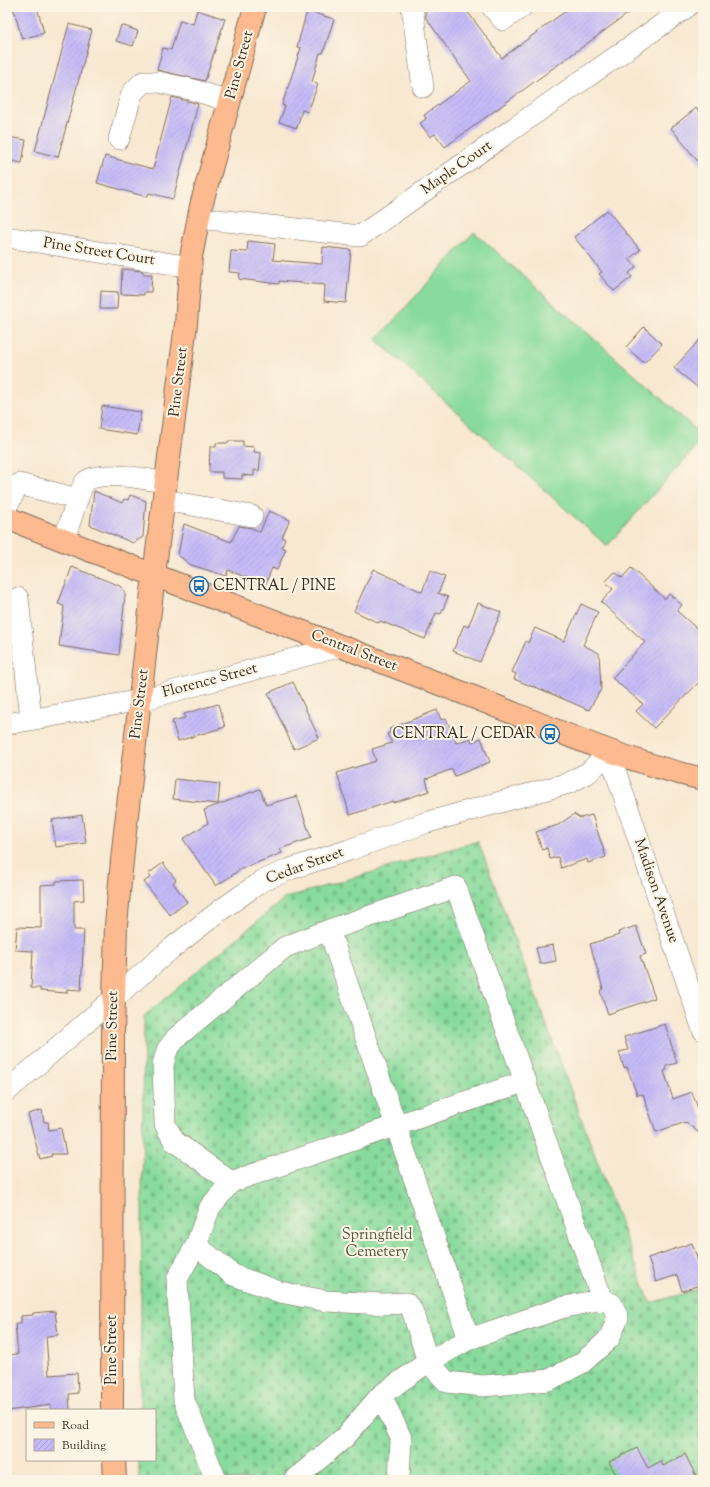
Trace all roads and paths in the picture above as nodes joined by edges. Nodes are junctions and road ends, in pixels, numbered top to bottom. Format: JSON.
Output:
{"nodes":[{"id":1,"x":255,"y":7,"type":"edge"},
{"id":2,"x":412,"y":7,"type":"edge"},
{"id":3,"x":492,"y":7,"type":"edge"},
{"id":4,"x":522,"y":7,"type":"edge"},
{"id":5,"x":687,"y":7,"type":"edge"},
{"id":6,"x":423,"y":88,"type":"dead end"},
{"id":7,"x":229,"y":103,"type":"junction"},
{"id":8,"x":119,"y":139,"type":"dead end"},
{"id":9,"x":199,"y":218,"type":"junction"},
{"id":10,"x":7,"y":237,"type":"edge"},
{"id":11,"x":191,"y":267,"type":"junction"},
{"id":12,"x":165,"y":492,"type":"junction"},
{"id":13,"x":78,"y":499,"type":"junction"},
{"id":14,"x":7,"y":506,"type":"edge"},
{"id":15,"x":252,"y":516,"type":"dead end"},
{"id":16,"x":7,"y":518,"type":"edge"},
{"id":17,"x":64,"y":540,"type":"junction"},
{"id":18,"x":154,"y":576,"type":"junction"},
{"id":19,"x":18,"y":598,"type":"dead end"},
{"id":20,"x":341,"y":646,"type":"junction"},
{"id":21,"x":141,"y":700,"type":"junction"},
{"id":22,"x":31,"y":719,"type":"junction"},
{"id":23,"x":7,"y":724,"type":"edge"},
{"id":24,"x":609,"y":752,"type":"junction"},
{"id":25,"x":703,"y":779,"type":"edge"},
{"id":26,"x":329,"y":930,"type":"junction"},
{"id":27,"x":694,"y":978,"type":"edge"},
{"id":28,"x":113,"y":998,"type":"junction"},
{"id":29,"x":703,"y":1030,"type":"edge"},
{"id":30,"x":38,"y":1063,"type":"junction"},
{"id":31,"x":7,"y":1069,"type":"edge"},
{"id":32,"x":526,"y":1081,"type":"junction"},
{"id":33,"x":7,"y":1090,"type":"edge"},
{"id":34,"x":396,"y":1126,"type":"junction"},
{"id":35,"x":231,"y":1182,"type":"junction"},
{"id":36,"x":196,"y":1245,"type":"junction"},
{"id":37,"x":602,"y":1298,"type":"junction"},
{"id":38,"x":468,"y":1339,"type":"junction"},
{"id":39,"x":428,"y":1362,"type":"junction"},
{"id":40,"x":381,"y":1395,"type":"junction"},
{"id":41,"x":112,"y":1409,"type":"edge"},
{"id":42,"x":114,"y":1461,"type":"edge"},
{"id":43,"x":114,"y":1480,"type":"edge"},
{"id":44,"x":216,"y":1480,"type":"edge"},
{"id":45,"x":294,"y":1480,"type":"edge"},
{"id":46,"x":399,"y":1480,"type":"edge"}],
"edges":[{"from":1,"to":7,"type":"main road","name":"Pine Street"},
{"from":2,"to":6,"type":"street"},
{"from":3,"to":4,"type":"street"},
{"from":5,"to":9,"type":"street","name":"Maple Court"},
{"from":7,"to":8,"type":"street"},
{"from":7,"to":9,"type":"main road","name":"Pine Street"},
{"from":9,"to":11,"type":"main road","name":"Pine Street"},
{"from":10,"to":11,"type":"street","name":"Pine Street Court"},
{"from":11,"to":12,"type":"main road","name":"Pine Street"},
{"from":12,"to":13,"type":"street"},
{"from":12,"to":15,"type":"street"},
{"from":12,"to":18,"type":"main road","name":"Pine Street"},
{"from":13,"to":14,"type":"street"},
{"from":13,"to":17,"type":"street"},
{"from":16,"to":17,"type":"main road","name":"Central Street"},
{"from":17,"to":18,"type":"main road","name":"Central Street"},
{"from":18,"to":20,"type":"main road","name":"Central Street"},
{"from":18,"to":21,"type":"main road","name":"Pine Street"},
{"from":19,"to":22,"type":"street"},
{"from":20,"to":21,"type":"street","name":"Florence Street"},
{"from":20,"to":24,"type":"main road","name":"Central Street"},
{"from":21,"to":22,"type":"street","name":"Florence Street"},
{"from":21,"to":28,"type":"main road","name":"Pine Street"},
{"from":22,"to":23,"type":"street","name":"Florence Street"},
{"from":24,"to":25,"type":"main road","name":"Central Street"},
{"from":24,"to":27,"type":"street","name":"Madison Avenue"},
{"from":24,"to":28,"type":"street","name":"Cedar Street"},
{"from":26,"to":32,"type":"street"},
{"from":26,"to":34,"type":"street"},
{"from":26,"to":35,"type":"street"},
{"from":27,"to":29,"type":"street","name":"Madison Avenue"},
{"from":28,"to":30,"type":"street","name":"Cedar Street"},
{"from":28,"to":41,"type":"main road","name":"Pine Street"},
{"from":30,"to":31,"type":"street"},
{"from":30,"to":33,"type":"street","name":"Cedar Street"},
{"from":32,"to":34,"type":"street"},
{"from":32,"to":37,"type":"street"},
{"from":34,"to":35,"type":"street"},
{"from":34,"to":38,"type":"street"},
{"from":35,"to":36,"type":"street"},
{"from":36,"to":39,"type":"street"},
{"from":36,"to":44,"type":"street"},
{"from":37,"to":38,"type":"street"},
{"from":37,"to":39,"type":"street"},
{"from":38,"to":39,"type":"street"},
{"from":39,"to":40,"type":"street"},
{"from":40,"to":45,"type":"street"},
{"from":40,"to":46,"type":"street"},
{"from":42,"to":43,"type":"main road"}]}
